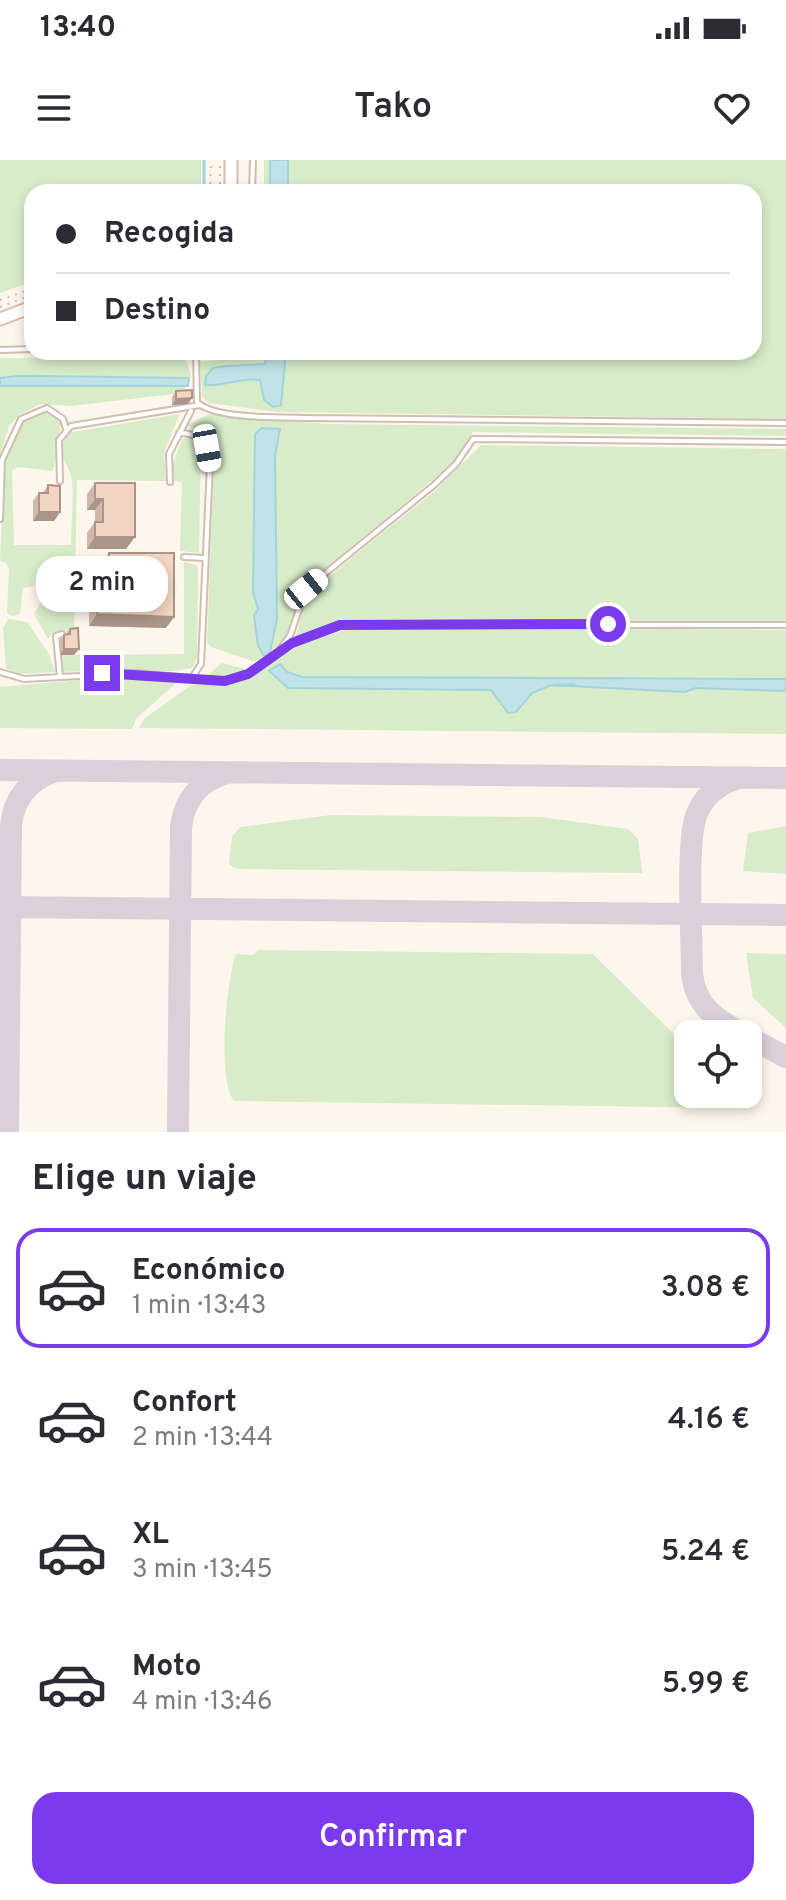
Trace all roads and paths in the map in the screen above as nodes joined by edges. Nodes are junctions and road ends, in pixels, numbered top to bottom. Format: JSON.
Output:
{"nodes":[{"id":1,"x":211,"y":160,"type":"edge"},
{"id":2,"x":220,"y":160,"type":"edge"},
{"id":3,"x":231,"y":160,"type":"edge"},
{"id":4,"x":253,"y":160,"type":"edge"},
{"id":5,"x":210,"y":184,"type":"edge"},
{"id":6,"x":220,"y":184,"type":"edge"},
{"id":7,"x":231,"y":184,"type":"edge"},
{"id":8,"x":252,"y":184,"type":"edge"},
{"id":9,"x":24,"y":292,"type":"edge"},
{"id":10,"x":24,"y":298,"type":"edge"},
{"id":11,"x":0,"y":300,"type":"edge"},
{"id":12,"x":0,"y":307,"type":"edge"},
{"id":13,"x":24,"y":310,"type":"edge"},
{"id":14,"x":0,"y":319,"type":"edge"},
{"id":15,"x":24,"y":349,"type":"edge"},
{"id":16,"x":0,"y":350,"type":"edge"},
{"id":17,"x":197,"y":360,"type":"edge"},
{"id":18,"x":200,"y":405,"type":"junction"},
{"id":19,"x":193,"y":409,"type":"junction"},
{"id":20,"x":786,"y":423,"type":"edge"},
{"id":21,"x":66,"y":429,"type":"junction"},
{"id":22,"x":179,"y":433,"type":"junction"},
{"id":23,"x":786,"y":442,"type":"edge"},
{"id":24,"x":60,"y":481,"type":"dead end"},
{"id":25,"x":170,"y":482,"type":"dead end"},
{"id":26,"x":0,"y":519,"type":"edge"},
{"id":27,"x":184,"y":557,"type":"dead end"},
{"id":28,"x":205,"y":558,"type":"junction"},
{"id":29,"x":786,"y":625,"type":"edge"},
{"id":30,"x":62,"y":634,"type":"edge"},
{"id":31,"x":267,"y":662,"type":"junction"},
{"id":32,"x":0,"y":672,"type":"edge"},
{"id":33,"x":60,"y":677,"type":"junction"},
{"id":34,"x":191,"y":679,"type":"junction"}],
"edges":[{"from":1,"to":5,"type":"path"},
{"from":2,"to":6,"type":"path"},
{"from":3,"to":7,"type":"street"},
{"from":4,"to":8,"type":"lane"},
{"from":9,"to":11,"type":"path"},
{"from":10,"to":12,"type":"path"},
{"from":13,"to":14,"type":"street"},
{"from":15,"to":16,"type":"lane"},
{"from":17,"to":18,"type":"lane"},
{"from":18,"to":19,"type":"lane"},
{"from":18,"to":20,"type":"lane"},
{"from":19,"to":21,"type":"lane"},
{"from":19,"to":22,"type":"lane"},
{"from":21,"to":24,"type":"lane"},
{"from":21,"to":26,"type":"lane"},
{"from":22,"to":25,"type":"lane"},
{"from":22,"to":28,"type":"lane"},
{"from":23,"to":31,"type":"lane"},
{"from":27,"to":28,"type":"lane"},
{"from":28,"to":34,"type":"lane"},
{"from":29,"to":31,"type":"lane"},
{"from":30,"to":33,"type":"lane"},
{"from":31,"to":34,"type":"lane"},
{"from":32,"to":33,"type":"lane"},
{"from":33,"to":34,"type":"lane"}]}
